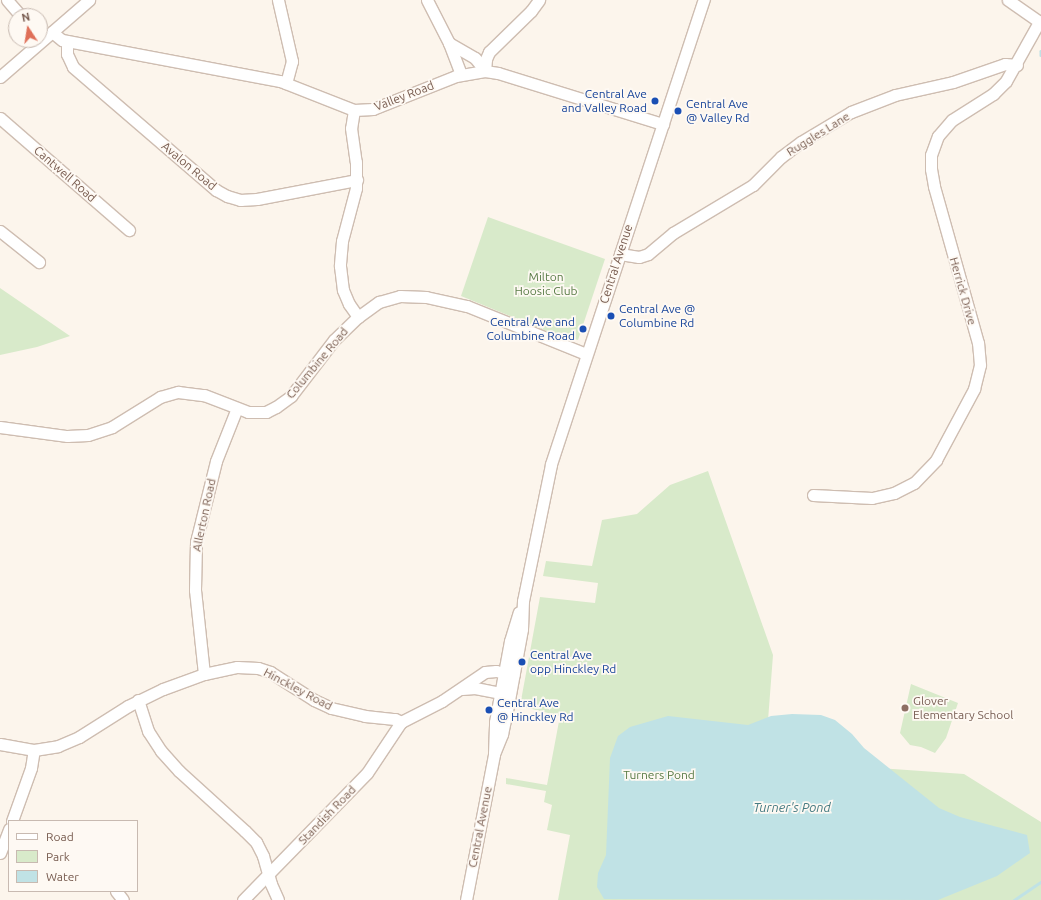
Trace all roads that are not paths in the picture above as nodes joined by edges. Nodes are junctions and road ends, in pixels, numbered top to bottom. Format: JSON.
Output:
{"nodes":[{"id":1,"x":7,"y":0,"type":"edge"},
{"id":2,"x":89,"y":0,"type":"edge"},
{"id":3,"x":278,"y":0,"type":"edge"},
{"id":4,"x":427,"y":0,"type":"edge"},
{"id":5,"x":539,"y":0,"type":"edge"},
{"id":6,"x":704,"y":0,"type":"edge"},
{"id":7,"x":1008,"y":0,"type":"edge"},
{"id":8,"x":14,"y":8,"type":"edge"},
{"id":9,"x":1040,"y":22,"type":"edge"},
{"id":10,"x":52,"y":32,"type":"junction"},
{"id":11,"x":48,"y":35,"type":"edge"},
{"id":12,"x":67,"y":41,"type":"junction"},
{"id":13,"x":449,"y":43,"type":"junction"},
{"id":14,"x":32,"y":48,"type":"edge"},
{"id":15,"x":1017,"y":65,"type":"junction"},
{"id":16,"x":485,"y":71,"type":"junction"},
{"id":17,"x":461,"y":75,"type":"junction"},
{"id":18,"x":0,"y":77,"type":"edge"},
{"id":19,"x":286,"y":83,"type":"junction"},
{"id":20,"x":354,"y":110,"type":"junction"},
{"id":21,"x":0,"y":118,"type":"edge"},
{"id":22,"x":663,"y":124,"type":"junction"},
{"id":23,"x":357,"y":180,"type":"junction"},
{"id":24,"x":129,"y":230,"type":"dead end"},
{"id":25,"x":0,"y":231,"type":"edge"},
{"id":26,"x":620,"y":254,"type":"junction"},
{"id":27,"x":39,"y":262,"type":"dead end"},
{"id":28,"x":358,"y":317,"type":"junction"},
{"id":29,"x":586,"y":354,"type":"junction"},
{"id":30,"x":237,"y":408,"type":"junction"},
{"id":31,"x":0,"y":427,"type":"edge"},
{"id":32,"x":813,"y":495,"type":"dead end"},
{"id":33,"x":204,"y":674,"type":"junction"},
{"id":34,"x":509,"y":674,"type":"junction"},
{"id":35,"x":462,"y":689,"type":"junction"},
{"id":36,"x":505,"y":694,"type":"junction"},
{"id":37,"x":138,"y":700,"type":"junction"},
{"id":38,"x":401,"y":722,"type":"junction"},
{"id":39,"x":0,"y":744,"type":"edge"},
{"id":40,"x":34,"y":750,"type":"junction"},
{"id":41,"x":14,"y":820,"type":"edge"},
{"id":42,"x":8,"y":834,"type":"edge"},
{"id":43,"x":0,"y":853,"type":"edge"},
{"id":44,"x":268,"y":875,"type":"junction"},
{"id":45,"x":117,"y":892,"type":"edge"},
{"id":46,"x":123,"y":900,"type":"edge"},
{"id":47,"x":243,"y":900,"type":"edge"},
{"id":48,"x":278,"y":900,"type":"edge"},
{"id":49,"x":466,"y":900,"type":"edge"}],
"edges":[{"from":1,"to":8,"type":"street"},
{"from":2,"to":10,"type":"street"},
{"from":3,"to":19,"type":"street"},
{"from":4,"to":13,"type":"street"},
{"from":5,"to":16,"type":"street"},
{"from":6,"to":22,"type":"street","name":"Central Avenue"},
{"from":7,"to":9,"type":"street"},
{"from":9,"to":15,"type":"street","name":"Herrick Drive"},
{"from":10,"to":11,"type":"street"},
{"from":10,"to":12,"type":"street","name":"Valley Road"},
{"from":12,"to":19,"type":"street","name":"Valley Road"},
{"from":12,"to":23,"type":"street","name":"Avalon Road"},
{"from":13,"to":16,"type":"street"},
{"from":13,"to":17,"type":"street"},
{"from":14,"to":18,"type":"street"},
{"from":15,"to":26,"type":"street","name":"Ruggles Lane"},
{"from":15,"to":32,"type":"street","name":"Herrick Drive"},
{"from":16,"to":17,"type":"street","name":"Valley Road"},
{"from":16,"to":22,"type":"street","name":"Valley Road"},
{"from":17,"to":20,"type":"street","name":"Valley Road"},
{"from":19,"to":20,"type":"street","name":"Valley Road"},
{"from":20,"to":23,"type":"street"},
{"from":21,"to":24,"type":"street","name":"Cantwell Road"},
{"from":22,"to":26,"type":"street","name":"Central Avenue"},
{"from":23,"to":28,"type":"street"},
{"from":25,"to":27,"type":"street"},
{"from":26,"to":29,"type":"street","name":"Central Avenue"},
{"from":28,"to":29,"type":"street","name":"Columbine Road"},
{"from":28,"to":30,"type":"street","name":"Columbine Road"},
{"from":29,"to":34,"type":"street","name":"Central Avenue"},
{"from":30,"to":31,"type":"street","name":"Columbine Road"},
{"from":30,"to":33,"type":"street","name":"Allerton Road"},
{"from":33,"to":37,"type":"street","name":"Hinckley Road"},
{"from":33,"to":38,"type":"street","name":"Hinckley Road"},
{"from":34,"to":35,"type":"street"},
{"from":34,"to":36,"type":"street","name":"Central Avenue"},
{"from":35,"to":36,"type":"street"},
{"from":35,"to":38,"type":"street"},
{"from":36,"to":49,"type":"street","name":"Central Avenue"},
{"from":37,"to":40,"type":"street","name":"Hinckley Road"},
{"from":37,"to":44,"type":"street"},
{"from":38,"to":44,"type":"street","name":"Standish Road"},
{"from":39,"to":40,"type":"street","name":"Hinckley Road"},
{"from":40,"to":41,"type":"street"},
{"from":42,"to":43,"type":"street"},
{"from":44,"to":47,"type":"street","name":"Standish Road"},
{"from":44,"to":48,"type":"street"},
{"from":45,"to":46,"type":"street"}]}
